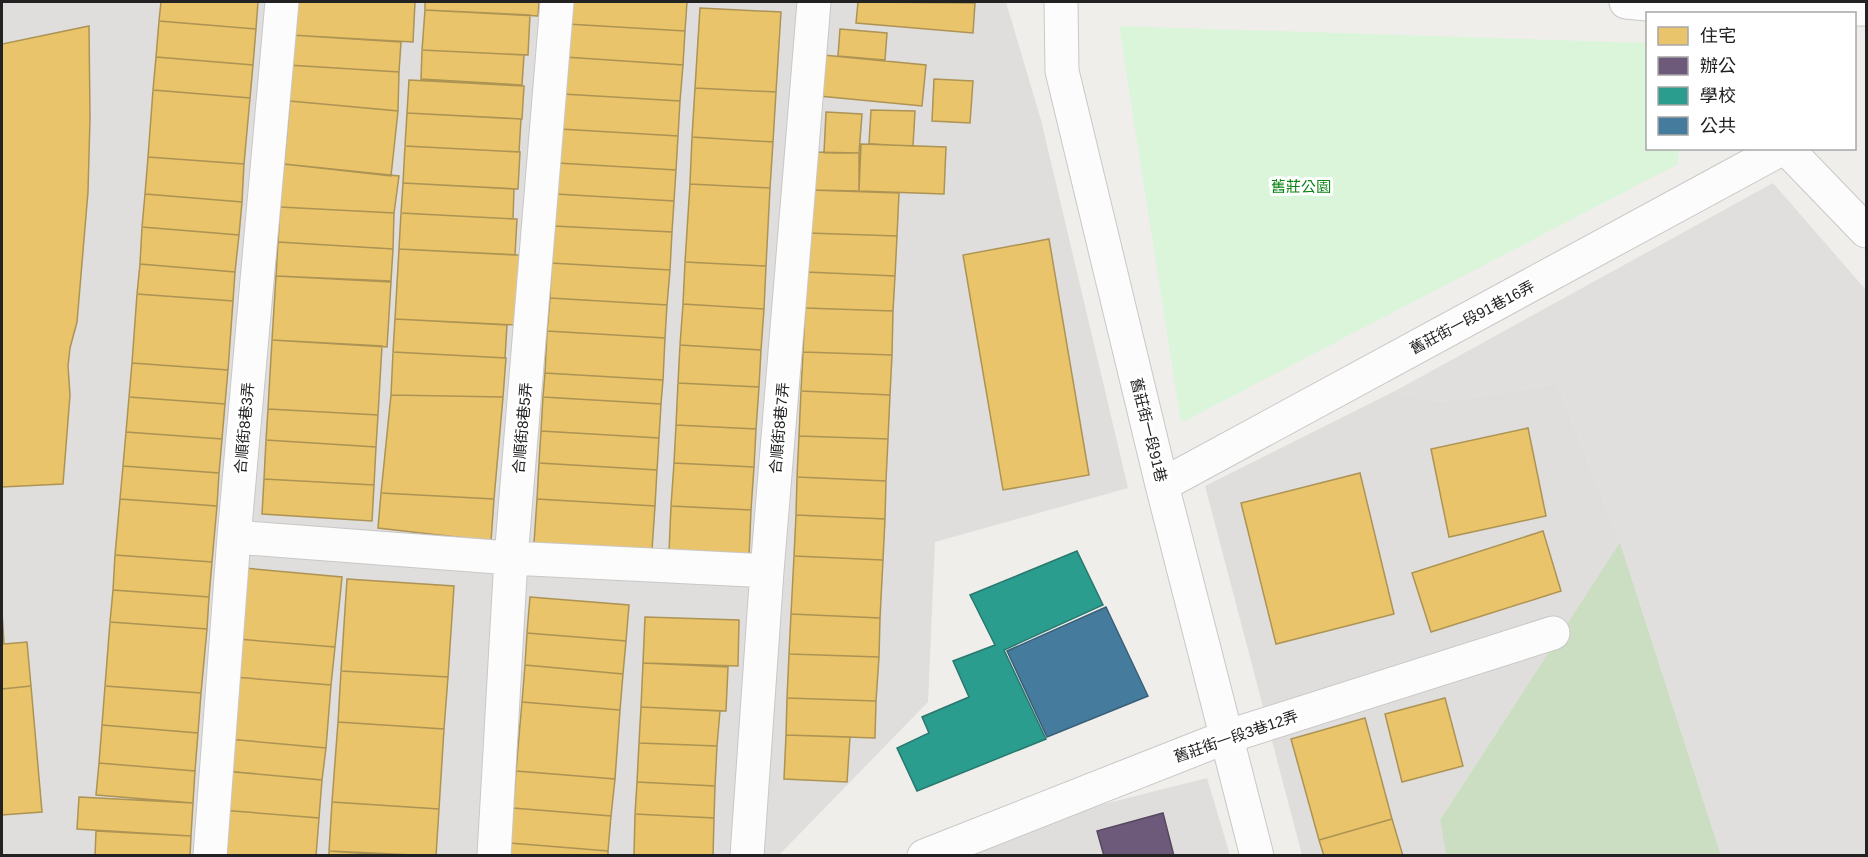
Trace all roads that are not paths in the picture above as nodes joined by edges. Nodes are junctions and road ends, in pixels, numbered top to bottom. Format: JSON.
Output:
{"nodes":[{"id":1,"x":282,"y":2,"type":"edge"},
{"id":2,"x":557,"y":2,"type":"edge"},
{"id":3,"x":814,"y":2,"type":"edge"},
{"id":4,"x":1061,"y":2,"type":"edge"},
{"id":5,"x":1626,"y":2,"type":"edge"},
{"id":6,"x":1720,"y":9,"type":"edge"},
{"id":7,"x":1866,"y":9,"type":"edge"},
{"id":8,"x":1780,"y":150,"type":"edge"},
{"id":9,"x":1786,"y":150,"type":"edge"},
{"id":10,"x":1866,"y":231,"type":"edge"},
{"id":11,"x":1162,"y":485,"type":"junction"},
{"id":12,"x":234,"y":537,"type":"junction"},
{"id":13,"x":512,"y":558,"type":"junction"},
{"id":14,"x":767,"y":572,"type":"junction"},
{"id":15,"x":1553,"y":633,"type":"dead end"},
{"id":16,"x":1226,"y":737,"type":"junction"},
{"id":17,"x":210,"y":855,"type":"edge"},
{"id":18,"x":494,"y":855,"type":"edge"},
{"id":19,"x":747,"y":855,"type":"edge"},
{"id":20,"x":924,"y":855,"type":"edge"},
{"id":21,"x":1257,"y":855,"type":"edge"}],
"edges":[{"from":1,"to":12,"type":"street","name":"合順街8巷3弄"},
{"from":2,"to":13,"type":"street","name":"合順街8巷5弄"},
{"from":3,"to":14,"type":"street","name":"合順街8巷7弄"},
{"from":4,"to":11,"type":"street","name":"舊莊街一段91巷"},
{"from":5,"to":6,"type":"street"},
{"from":6,"to":7,"type":"street"},
{"from":8,"to":11,"type":"street","name":"舊莊街一段91巷16弄"},
{"from":9,"to":10,"type":"street"},
{"from":11,"to":16,"type":"street","name":"舊莊街一段91巷"},
{"from":12,"to":13,"type":"street"},
{"from":12,"to":17,"type":"street","name":"合順街8巷3弄"},
{"from":13,"to":14,"type":"street"},
{"from":13,"to":18,"type":"street","name":"合順街8巷5弄"},
{"from":14,"to":19,"type":"street","name":"合順街8巷7弄"},
{"from":15,"to":16,"type":"street","name":"舊莊街一段3巷12弄"},
{"from":16,"to":20,"type":"street","name":"舊莊街一段3巷12弄"},
{"from":16,"to":21,"type":"street","name":"舊莊街一段91巷"}]}
